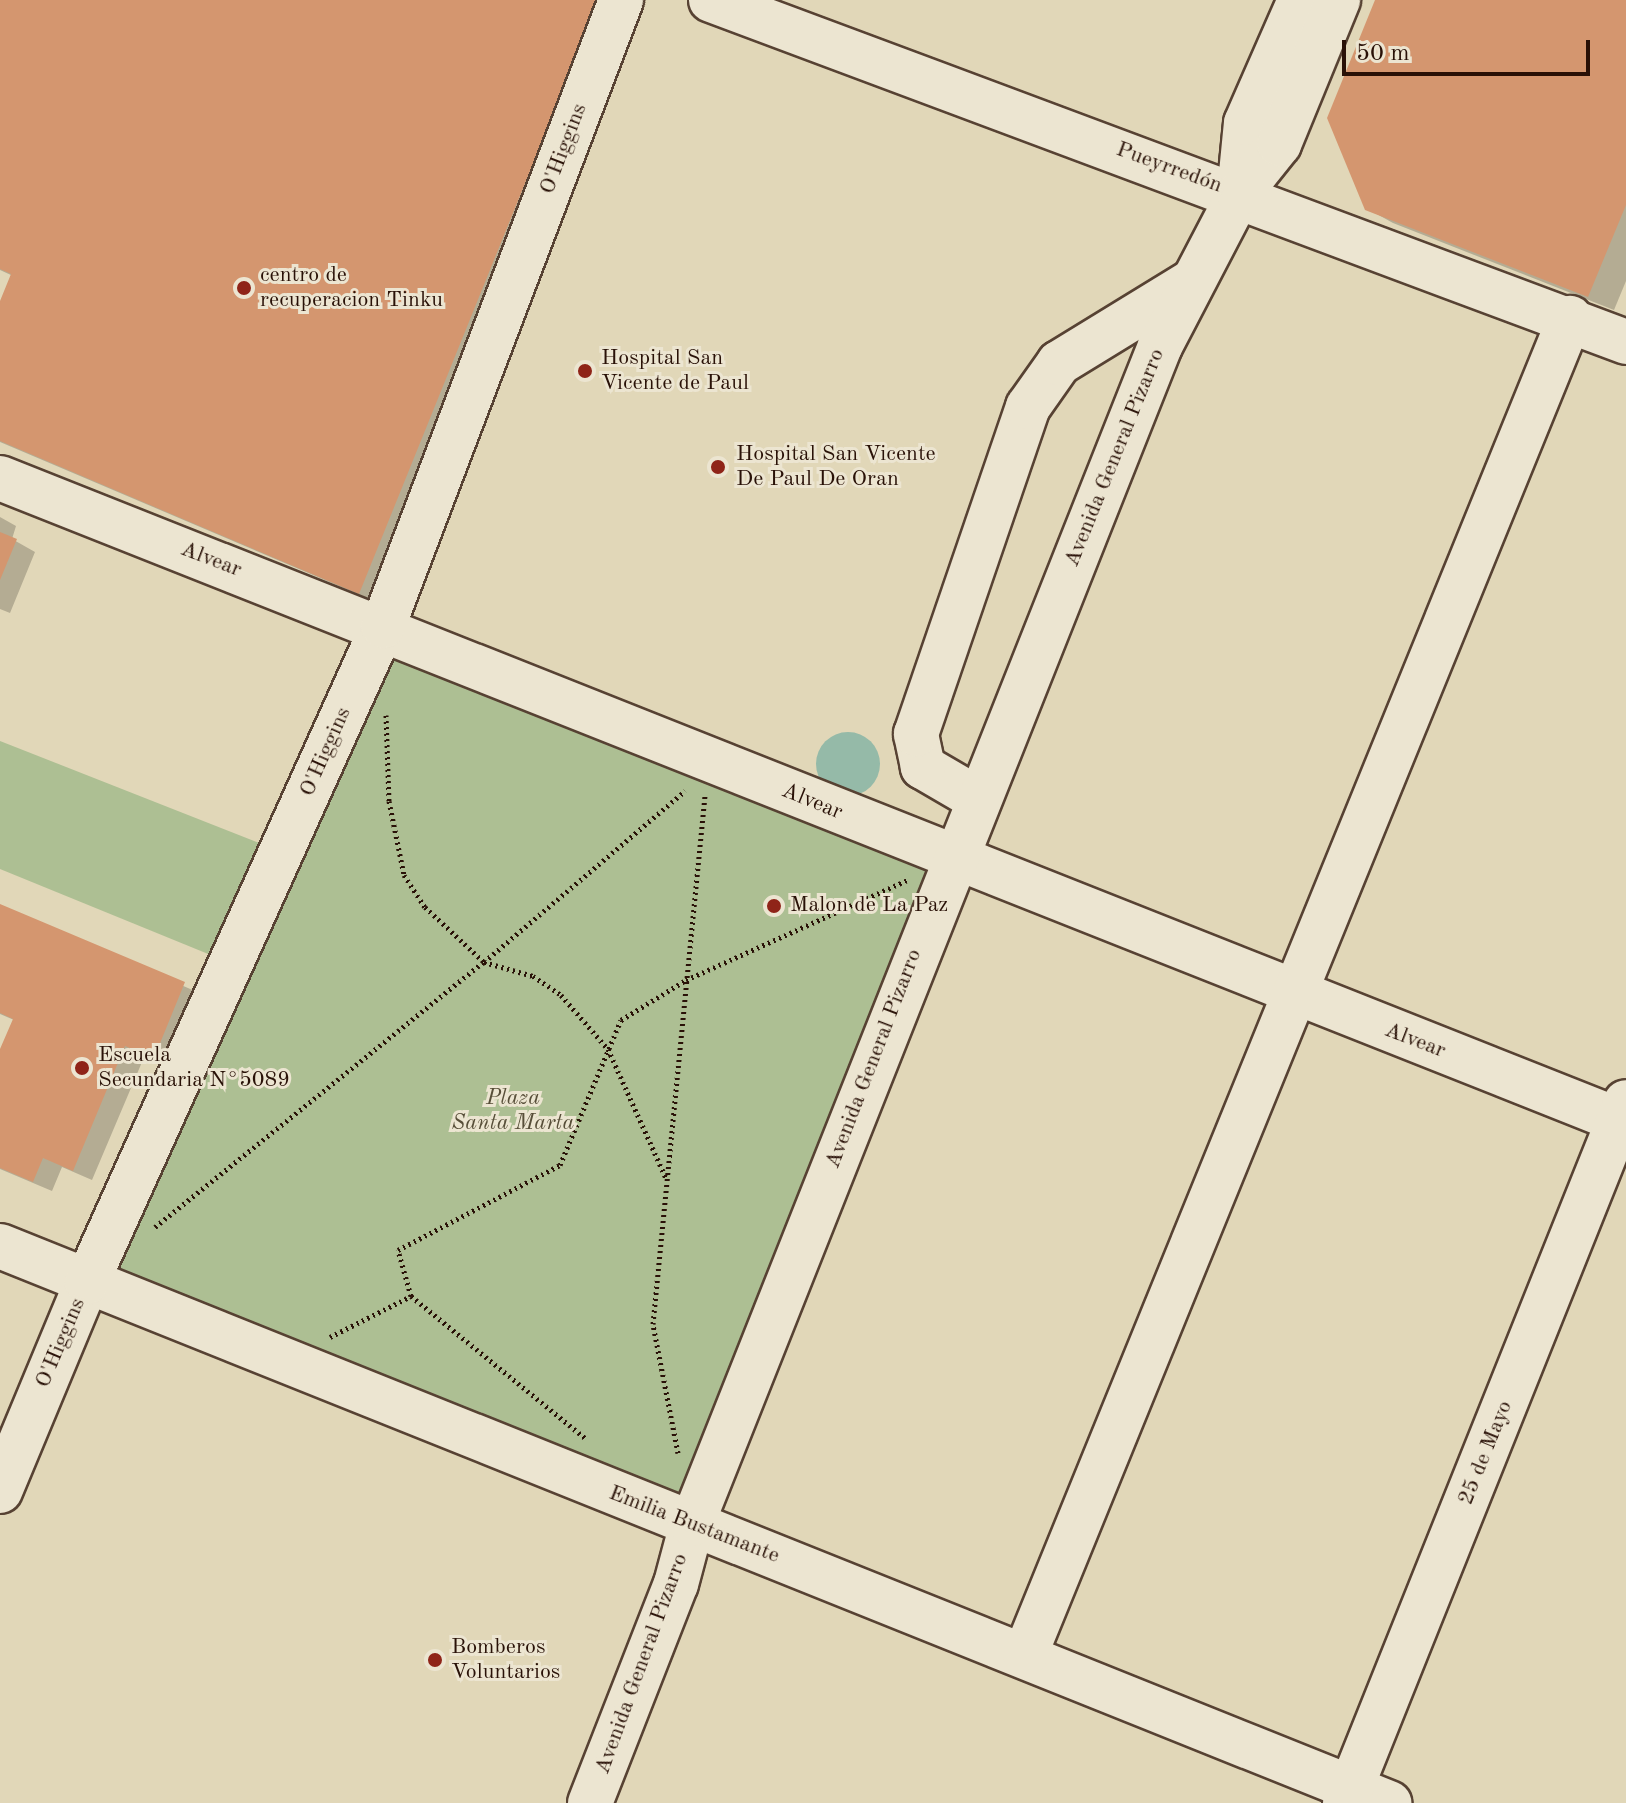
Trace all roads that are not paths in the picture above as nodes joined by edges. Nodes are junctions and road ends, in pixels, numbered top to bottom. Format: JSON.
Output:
{"nodes":[{"id":1,"x":621,"y":0,"type":"edge"},
{"id":2,"x":711,"y":0,"type":"edge"},
{"id":3,"x":1300,"y":0,"type":"edge"},
{"id":4,"x":1338,"y":0,"type":"edge"},
{"id":5,"x":1239,"y":194,"type":"junction"},
{"id":6,"x":1191,"y":282,"type":"junction"},
{"id":7,"x":1570,"y":318,"type":"junction"},
{"id":8,"x":1626,"y":342,"type":"edge"},
{"id":9,"x":0,"y":478,"type":"edge"},
{"id":10,"x":383,"y":626,"type":"junction"},
{"id":11,"x":978,"y":799,"type":"junction"},
{"id":12,"x":952,"y":860,"type":"junction"},
{"id":13,"x":1294,"y":995,"type":"junction"},
{"id":14,"x":1624,"y":1115,"type":"edge"},
{"id":15,"x":0,"y":1246,"type":"edge"},
{"id":16,"x":87,"y":1282,"type":"junction"},
{"id":17,"x":0,"y":1491,"type":"edge"},
{"id":18,"x":692,"y":1524,"type":"junction"},
{"id":19,"x":1025,"y":1655,"type":"junction"},
{"id":20,"x":1362,"y":1798,"type":"edge"},
{"id":21,"x":590,"y":1803,"type":"edge"}],
"edges":[{"from":1,"to":10,"type":"street","name":"O'Higgins"},
{"from":2,"to":5,"type":"street","name":"Pueyrredón"},
{"from":3,"to":5,"type":"street"},
{"from":4,"to":5,"type":"street"},
{"from":5,"to":6,"type":"street","name":"Avenida General Pizarro"},
{"from":5,"to":7,"type":"street","name":"Pueyrredón"},
{"from":6,"to":11,"type":"street","name":"Avenida General Pizarro"},
{"from":6,"to":11,"type":"street"},
{"from":7,"to":8,"type":"street","name":"Pueyrredón"},
{"from":7,"to":13,"type":"street"},
{"from":9,"to":10,"type":"street","name":"Alvear"},
{"from":10,"to":12,"type":"street","name":"Alvear"},
{"from":10,"to":16,"type":"street","name":"O'Higgins"},
{"from":11,"to":12,"type":"street","name":"Avenida General Pizarro"},
{"from":12,"to":13,"type":"street","name":"Alvear"},
{"from":12,"to":18,"type":"street","name":"Avenida General Pizarro"},
{"from":13,"to":14,"type":"street","name":"Alvear"},
{"from":13,"to":19,"type":"street"},
{"from":14,"to":20,"type":"street","name":"25 de Mayo"},
{"from":15,"to":16,"type":"street","name":"Emilia Bustamante"},
{"from":16,"to":17,"type":"street","name":"O'Higgins"},
{"from":16,"to":18,"type":"street","name":"Emilia Bustamante"},
{"from":18,"to":19,"type":"street","name":"Emilia Bustamante"},
{"from":18,"to":21,"type":"street","name":"Avenida General Pizarro"},
{"from":19,"to":20,"type":"street","name":"Emilia Bustamante"}]}
